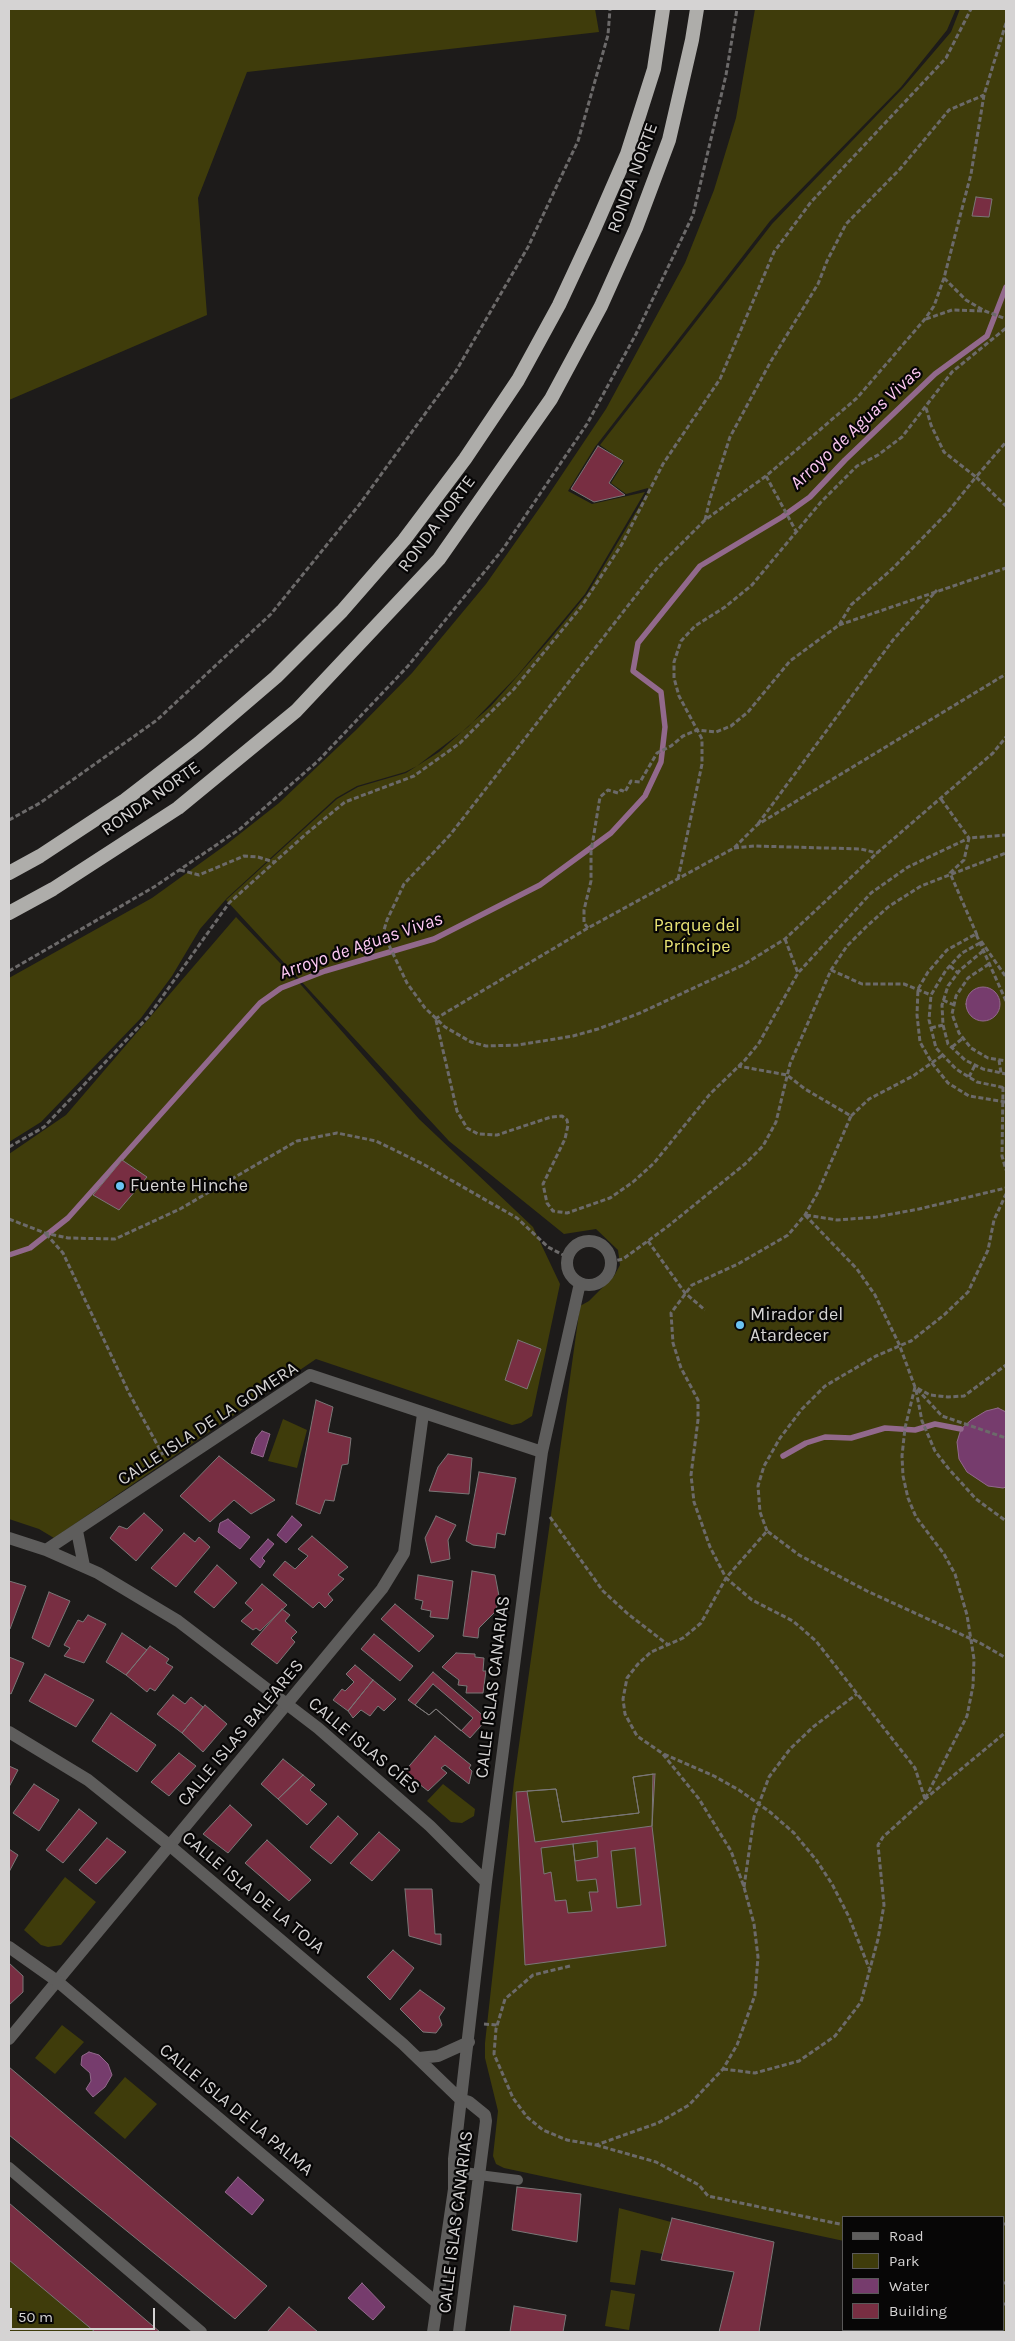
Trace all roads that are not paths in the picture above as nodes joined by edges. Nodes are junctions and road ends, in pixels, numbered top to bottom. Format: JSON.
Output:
{"nodes":[{"id":1,"x":663,"y":9,"type":"edge"},
{"id":2,"x":697,"y":9,"type":"edge"},
{"id":3,"x":9,"y":873,"type":"edge"},
{"id":4,"x":9,"y":913,"type":"edge"},
{"id":5,"x":580,"y":1283,"type":"junction"},
{"id":6,"x":423,"y":1414,"type":"junction"},
{"id":7,"x":542,"y":1452,"type":"junction"},
{"id":8,"x":77,"y":1531,"type":"junction"},
{"id":9,"x":9,"y":1538,"type":"edge"},
{"id":10,"x":46,"y":1550,"type":"junction"},
{"id":11,"x":84,"y":1566,"type":"junction"},
{"id":12,"x":286,"y":1705,"type":"junction"},
{"id":13,"x":9,"y":1732,"type":"edge"},
{"id":14,"x":169,"y":1845,"type":"junction"},
{"id":15,"x":486,"y":1882,"type":"junction"},
{"id":16,"x":9,"y":1947,"type":"edge"},
{"id":17,"x":57,"y":1981,"type":"junction"},
{"id":18,"x":9,"y":2038,"type":"edge"},
{"id":19,"x":469,"y":2042,"type":"junction"},
{"id":20,"x":418,"y":2058,"type":"junction"},
{"id":21,"x":460,"y":2099,"type":"junction"},
{"id":22,"x":9,"y":2168,"type":"edge"},
{"id":23,"x":455,"y":2172,"type":"junction"},
{"id":24,"x":479,"y":2175,"type":"junction"},
{"id":25,"x":518,"y":2180,"type":"dead end"},
{"id":26,"x":437,"y":2303,"type":"junction"},
{"id":27,"x":201,"y":2332,"type":"edge"},
{"id":28,"x":433,"y":2332,"type":"edge"},
{"id":29,"x":459,"y":2332,"type":"edge"}],
"edges":[{"from":1,"to":3,"type":"highway","name":"RONDA NORTE"},
{"from":2,"to":4,"type":"highway","name":"RONDA NORTE"},
{"from":5,"to":5,"type":"street"},
{"from":5,"to":7,"type":"street","name":"CALLE ISLAS CANARIAS"},
{"from":6,"to":7,"type":"street","name":"CALLE ISLA DE LA GOMERA"},
{"from":6,"to":8,"type":"street","name":"CALLE ISLA DE LA GOMERA"},
{"from":6,"to":12,"type":"street","name":"CALLE ISLAS BALEARES"},
{"from":7,"to":15,"type":"street","name":"CALLE ISLAS CANARIAS"},
{"from":8,"to":10,"type":"street","name":"CALLE ISLA DE LA GOMERA"},
{"from":8,"to":11,"type":"street"},
{"from":9,"to":10,"type":"street","name":"CALLE ISLAS CÍES"},
{"from":10,"to":11,"type":"street","name":"CALLE ISLAS CÍES"},
{"from":11,"to":12,"type":"street","name":"CALLE ISLAS CÍES"},
{"from":12,"to":14,"type":"street","name":"CALLE ISLAS BALEARES"},
{"from":12,"to":15,"type":"street","name":"CALLE ISLAS CÍES"},
{"from":13,"to":14,"type":"street","name":"CALLE ISLA DE LA TOJA"},
{"from":14,"to":17,"type":"street","name":"CALLE ISLAS BALEARES"},
{"from":14,"to":20,"type":"street","name":"CALLE ISLA DE LA TOJA"},
{"from":15,"to":19,"type":"street","name":"CALLE ISLAS CANARIAS"},
{"from":16,"to":17,"type":"street","name":"CALLE ISLA DE LA PALMA"},
{"from":17,"to":18,"type":"street","name":"CALLE ISLAS BALEARES"},
{"from":17,"to":26,"type":"street","name":"CALLE ISLA DE LA PALMA"},
{"from":19,"to":20,"type":"street"},
{"from":19,"to":21,"type":"street","name":"CALLE ISLAS CANARIAS"},
{"from":20,"to":21,"type":"street","name":"CALLE ISLA DE LA TOJA"},
{"from":21,"to":23,"type":"street","name":"CALLE ISLAS CANARIAS"},
{"from":21,"to":24,"type":"street","name":"CALLE ISLAS CANARIAS"},
{"from":22,"to":27,"type":"street"},
{"from":23,"to":24,"type":"street"},
{"from":23,"to":26,"type":"street","name":"CALLE ISLAS CANARIAS"},
{"from":24,"to":25,"type":"lane"},
{"from":24,"to":29,"type":"street","name":"CALLE ISLAS CANARIAS"},
{"from":26,"to":28,"type":"street","name":"CALLE ISLAS CANARIAS"}]}
